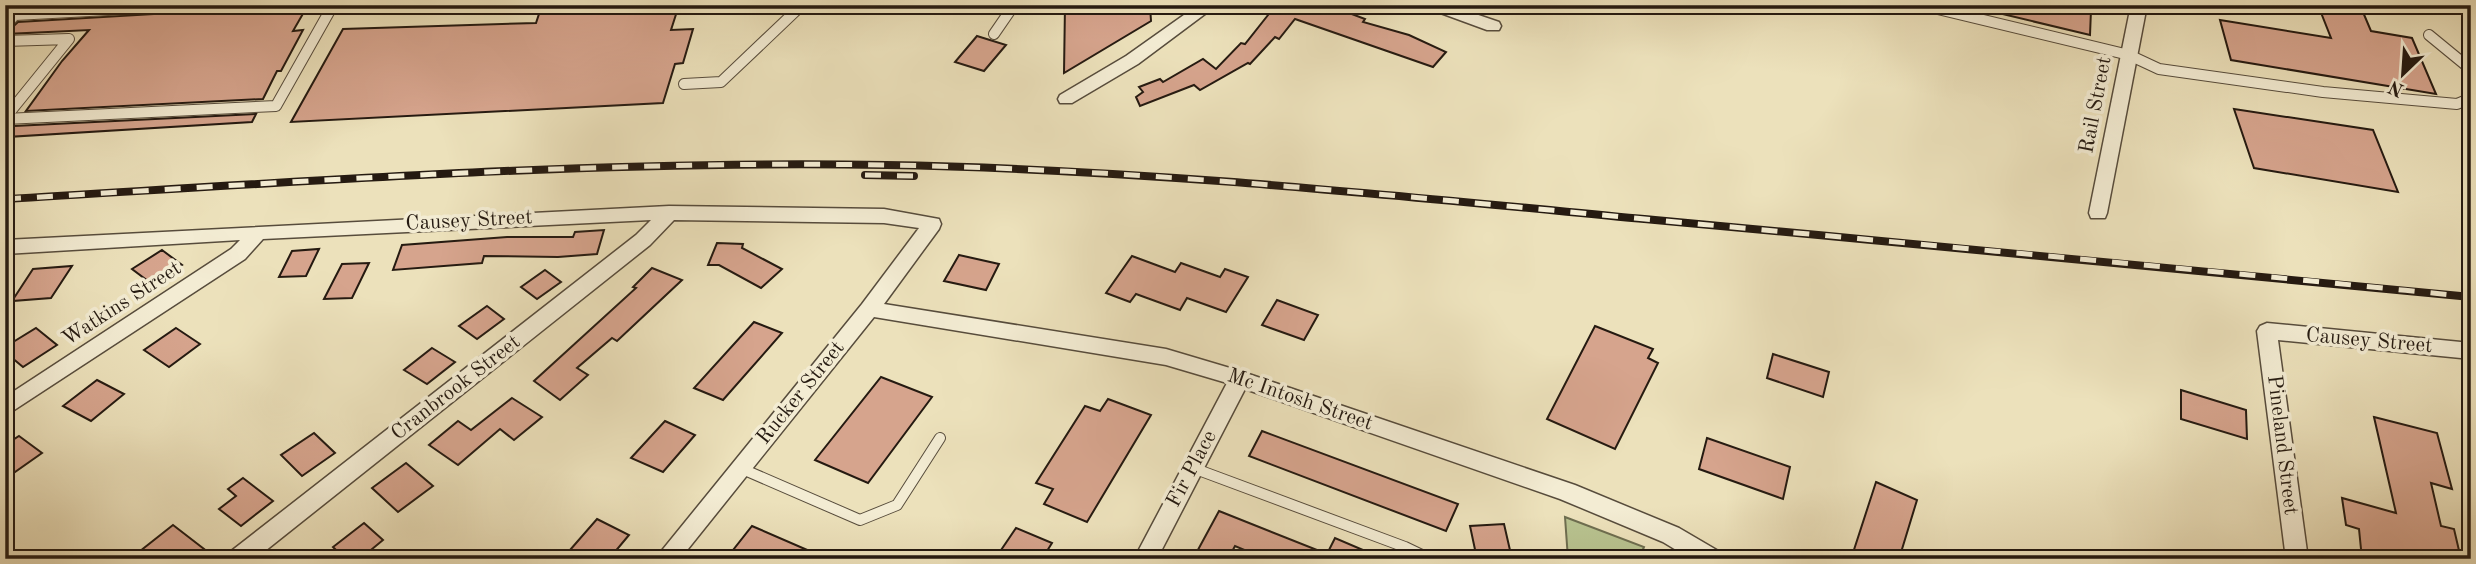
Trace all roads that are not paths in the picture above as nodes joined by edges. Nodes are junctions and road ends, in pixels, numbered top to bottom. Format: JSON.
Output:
{"nodes":[{"id":1,"x":201,"y":5,"type":"edge"},
{"id":2,"x":333,"y":5,"type":"edge"},
{"id":3,"x":434,"y":5,"type":"edge"},
{"id":4,"x":802,"y":5,"type":"edge"},
{"id":5,"x":1014,"y":5,"type":"edge"},
{"id":6,"x":1209,"y":5,"type":"edge"},
{"id":7,"x":1433,"y":5,"type":"edge"},
{"id":8,"x":1921,"y":5,"type":"edge"},
{"id":9,"x":2140,"y":5,"type":"edge"},
{"id":10,"x":391,"y":7,"type":"edge"},
{"id":11,"x":5,"y":26,"type":"edge"},
{"id":12,"x":1493,"y":26,"type":"dead end"},
{"id":13,"x":994,"y":34,"type":"dead end"},
{"id":14,"x":2429,"y":35,"type":"dead end"},
{"id":15,"x":5,"y":41,"type":"edge"},
{"id":16,"x":2129,"y":55,"type":"junction"},
{"id":17,"x":2471,"y":73,"type":"edge"},
{"id":18,"x":684,"y":84,"type":"dead end"},
{"id":19,"x":2471,"y":98,"type":"edge"},
{"id":20,"x":1066,"y":99,"type":"dead end"},
{"id":21,"x":5,"y":119,"type":"edge"},
{"id":22,"x":669,"y":213,"type":"junction"},
{"id":23,"x":2098,"y":213,"type":"dead end"},
{"id":24,"x":932,"y":224,"type":"joint"},
{"id":25,"x":258,"y":232,"type":"junction"},
{"id":26,"x":5,"y":247,"type":"edge"},
{"id":27,"x":869,"y":309,"type":"junction"},
{"id":28,"x":2267,"y":331,"type":"joint"},
{"id":29,"x":2471,"y":351,"type":"edge"},
{"id":30,"x":1240,"y":379,"type":"junction"},
{"id":31,"x":5,"y":408,"type":"edge"},
{"id":32,"x":940,"y":438,"type":"dead end"},
{"id":33,"x":740,"y":468,"type":"junction"},
{"id":34,"x":1193,"y":468,"type":"junction"},
{"id":35,"x":238,"y":559,"type":"edge"},
{"id":36,"x":666,"y":559,"type":"edge"},
{"id":37,"x":1145,"y":559,"type":"edge"},
{"id":38,"x":1430,"y":559,"type":"edge"},
{"id":39,"x":1712,"y":559,"type":"edge"},
{"id":40,"x":2297,"y":559,"type":"edge"}],
"edges":[{"from":1,"to":11,"type":"lane"},
{"from":2,"to":21,"type":"lane"},
{"from":3,"to":10,"type":"lane"},
{"from":4,"to":18,"type":"lane"},
{"from":5,"to":13,"type":"lane"},
{"from":6,"to":20,"type":"street"},
{"from":7,"to":12,"type":"street"},
{"from":8,"to":16,"type":"lane"},
{"from":9,"to":16,"type":"street","name":"Rail Street"},
{"from":14,"to":17,"type":"lane"},
{"from":15,"to":21,"type":"lane"},
{"from":16,"to":19,"type":"lane"},
{"from":16,"to":23,"type":"street","name":"Rail Street"},
{"from":22,"to":24,"type":"street","name":"Causey Street"},
{"from":22,"to":25,"type":"street","name":"Causey Street"},
{"from":22,"to":35,"type":"street","name":"Cranbrook Street"},
{"from":24,"to":27,"type":"street","name":"Rucker Street"},
{"from":25,"to":26,"type":"street","name":"Causey Street"},
{"from":25,"to":31,"type":"street","name":"Watkins Street"},
{"from":27,"to":30,"type":"street","name":"Mc Intosh Street"},
{"from":27,"to":33,"type":"street","name":"Rucker Street"},
{"from":28,"to":29,"type":"street","name":"Causey Street"},
{"from":28,"to":40,"type":"street","name":"Pineland Street"},
{"from":30,"to":34,"type":"street","name":"Fir Place"},
{"from":30,"to":39,"type":"street","name":"Mc Intosh Street"},
{"from":32,"to":33,"type":"lane"},
{"from":33,"to":36,"type":"street","name":"Rucker Street"},
{"from":34,"to":37,"type":"street","name":"Fir Place"},
{"from":34,"to":38,"type":"lane"}]}
